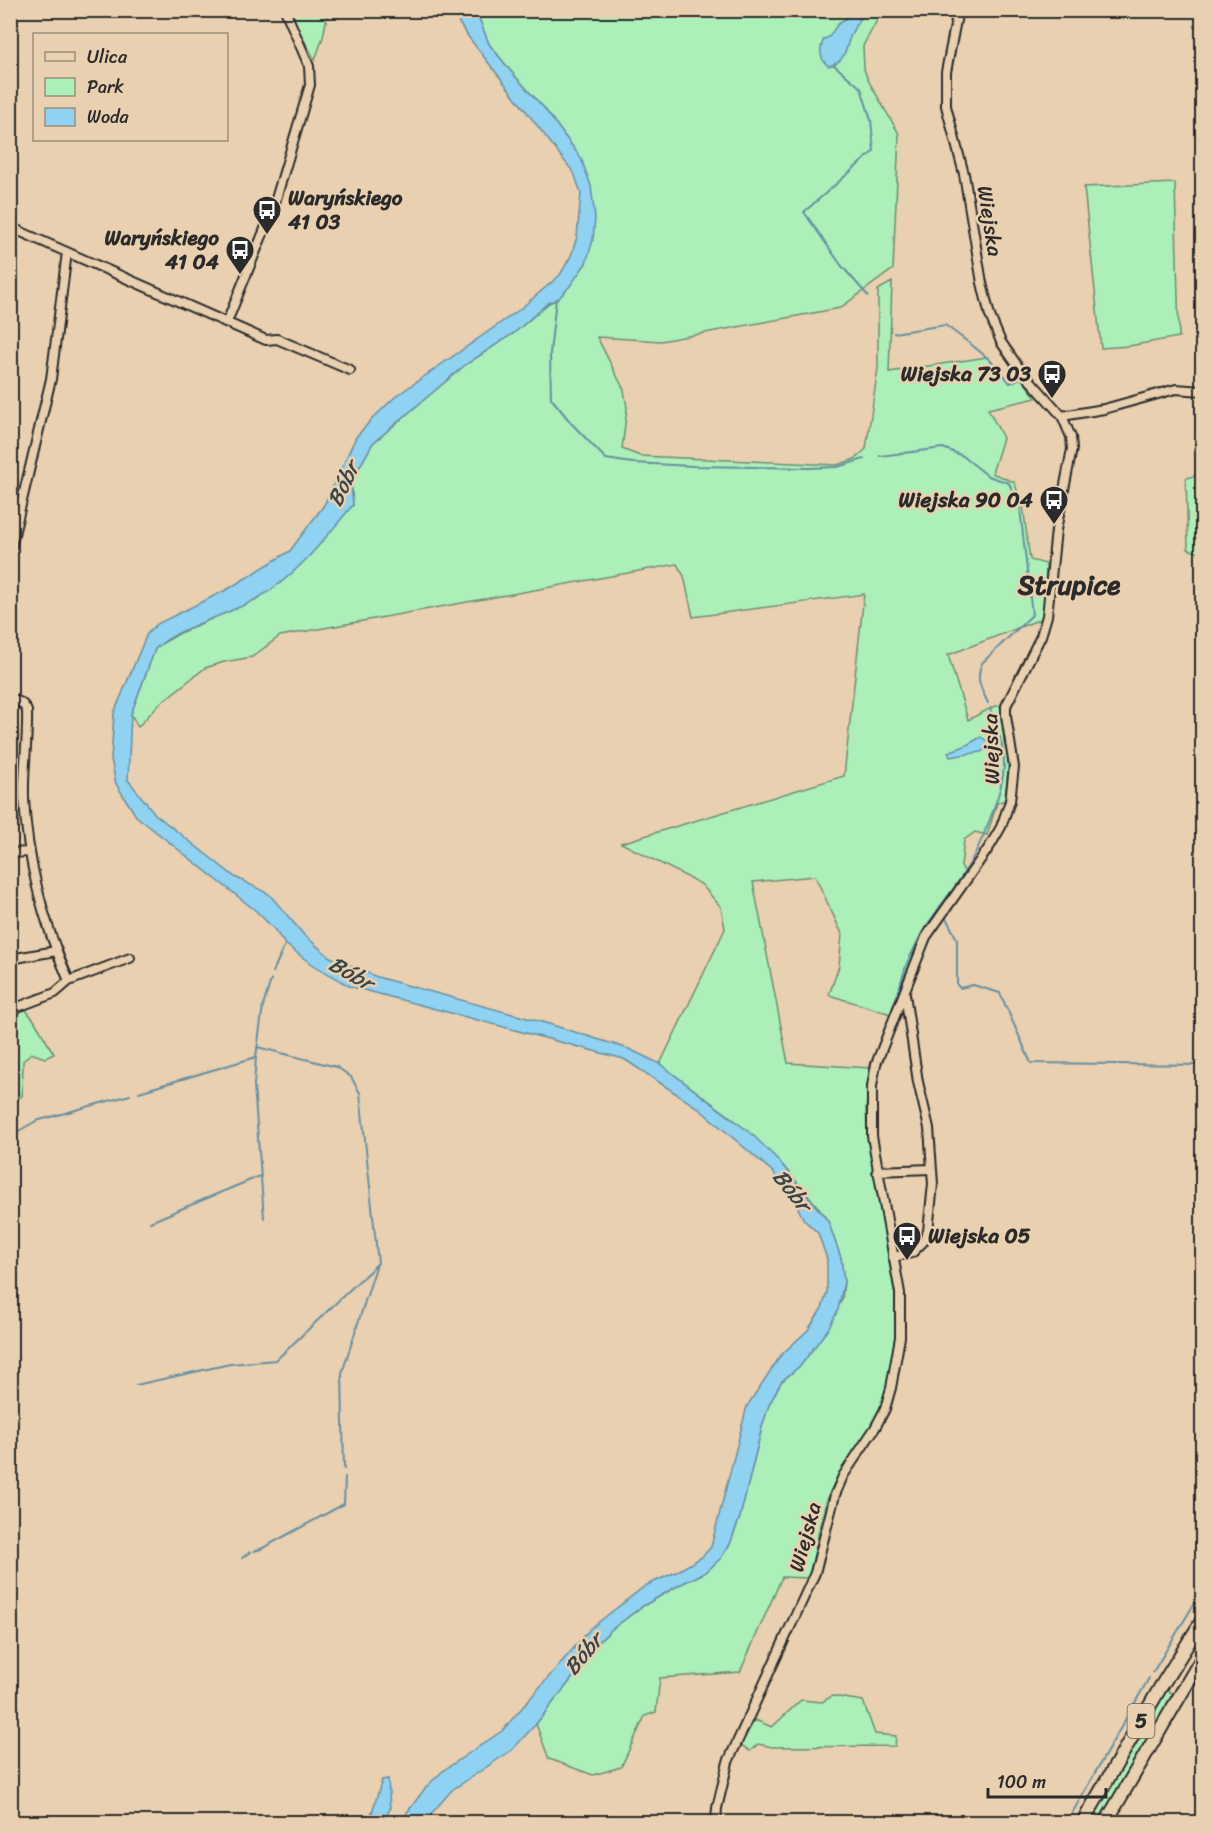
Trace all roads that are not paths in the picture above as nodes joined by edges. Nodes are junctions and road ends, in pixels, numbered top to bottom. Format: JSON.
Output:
{"nodes":[{"id":1,"x":285,"y":10,"type":"edge"},
{"id":2,"x":958,"y":10,"type":"edge"},
{"id":3,"x":10,"y":227,"type":"edge"},
{"id":4,"x":68,"y":252,"type":"junction"},
{"id":5,"x":227,"y":322,"type":"junction"},
{"id":6,"x":350,"y":370,"type":"dead end"},
{"id":7,"x":1203,"y":391,"type":"edge"},
{"id":8,"x":1062,"y":417,"type":"junction"},
{"id":9,"x":10,"y":551,"type":"edge"},
{"id":10,"x":10,"y":698,"type":"edge"},
{"id":11,"x":28,"y":852,"type":"junction"},
{"id":12,"x":10,"y":853,"type":"edge"},
{"id":13,"x":56,"y":951,"type":"junction"},
{"id":14,"x":130,"y":958,"type":"dead end"},
{"id":15,"x":10,"y":960,"type":"edge"},
{"id":16,"x":69,"y":981,"type":"junction"},
{"id":17,"x":905,"y":993,"type":"junction"},
{"id":18,"x":10,"y":1010,"type":"edge"},
{"id":19,"x":932,"y":1168,"type":"junction"},
{"id":20,"x":877,"y":1171,"type":"junction"},
{"id":21,"x":893,"y":1257,"type":"junction"},
{"id":22,"x":1203,"y":1621,"type":"edge"},
{"id":23,"x":1203,"y":1658,"type":"edge"},
{"id":24,"x":716,"y":1822,"type":"edge"},
{"id":25,"x":1083,"y":1822,"type":"edge"},
{"id":26,"x":1106,"y":1822,"type":"edge"}],
"edges":[{"from":1,"to":5,"type":"street"},
{"from":2,"to":8,"type":"street","name":"Wiejska"},
{"from":3,"to":4,"type":"street"},
{"from":4,"to":5,"type":"street"},
{"from":4,"to":9,"type":"street"},
{"from":5,"to":6,"type":"street"},
{"from":7,"to":8,"type":"street"},
{"from":8,"to":17,"type":"street","name":"Wiejska"},
{"from":10,"to":11,"type":"street"},
{"from":11,"to":12,"type":"street"},
{"from":11,"to":13,"type":"street"},
{"from":13,"to":15,"type":"street"},
{"from":13,"to":16,"type":"street"},
{"from":14,"to":16,"type":"street"},
{"from":16,"to":18,"type":"street"},
{"from":17,"to":19,"type":"street","name":"Wiejska"},
{"from":17,"to":20,"type":"street","name":"Wiejska"},
{"from":19,"to":20,"type":"street"},
{"from":19,"to":21,"type":"street","name":"Wiejska"},
{"from":20,"to":21,"type":"street","name":"Wiejska"},
{"from":21,"to":24,"type":"street","name":"Wiejska"},
{"from":22,"to":25,"type":"main road","number":"5"},
{"from":23,"to":26,"type":"main road","number":"5"}]}
